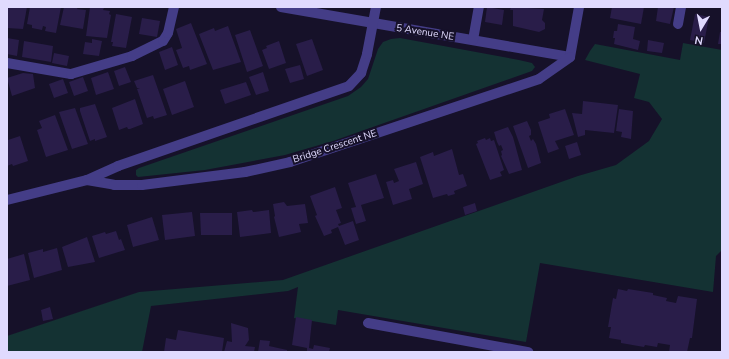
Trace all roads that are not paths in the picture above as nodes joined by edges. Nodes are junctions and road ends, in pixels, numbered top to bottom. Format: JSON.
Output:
{"nodes":[{"id":1,"x":174,"y":7,"type":"edge"},
{"id":2,"x":281,"y":7,"type":"edge"},
{"id":3,"x":376,"y":7,"type":"edge"},
{"id":4,"x":479,"y":7,"type":"edge"},
{"id":5,"x":579,"y":7,"type":"edge"},
{"id":6,"x":681,"y":7,"type":"edge"},
{"id":7,"x":372,"y":24,"type":"junction"},
{"id":8,"x":678,"y":24,"type":"dead end"},
{"id":9,"x":473,"y":40,"type":"junction"},
{"id":10,"x":570,"y":57,"type":"junction"},
{"id":11,"x":7,"y":63,"type":"edge"},
{"id":12,"x":87,"y":180,"type":"junction"},
{"id":13,"x":7,"y":200,"type":"edge"},
{"id":14,"x":368,"y":323,"type":"dead end"},
{"id":15,"x":528,"y":352,"type":"edge"}],
"edges":[{"from":1,"to":11,"type":"street"},
{"from":2,"to":7,"type":"street","name":"5 Avenue NE"},
{"from":3,"to":7,"type":"street","name":"Bridge Crescent NE"},
{"from":4,"to":9,"type":"street"},
{"from":5,"to":10,"type":"street"},
{"from":6,"to":8,"type":"street"},
{"from":7,"to":9,"type":"street","name":"5 Avenue NE"},
{"from":7,"to":12,"type":"street","name":"Bridge Crescent NE"},
{"from":9,"to":10,"type":"street","name":"5 Avenue NE"},
{"from":10,"to":12,"type":"street","name":"Bridge Crescent NE"},
{"from":12,"to":13,"type":"street","name":"Bridge Crescent NE"},
{"from":14,"to":15,"type":"street"}]}
